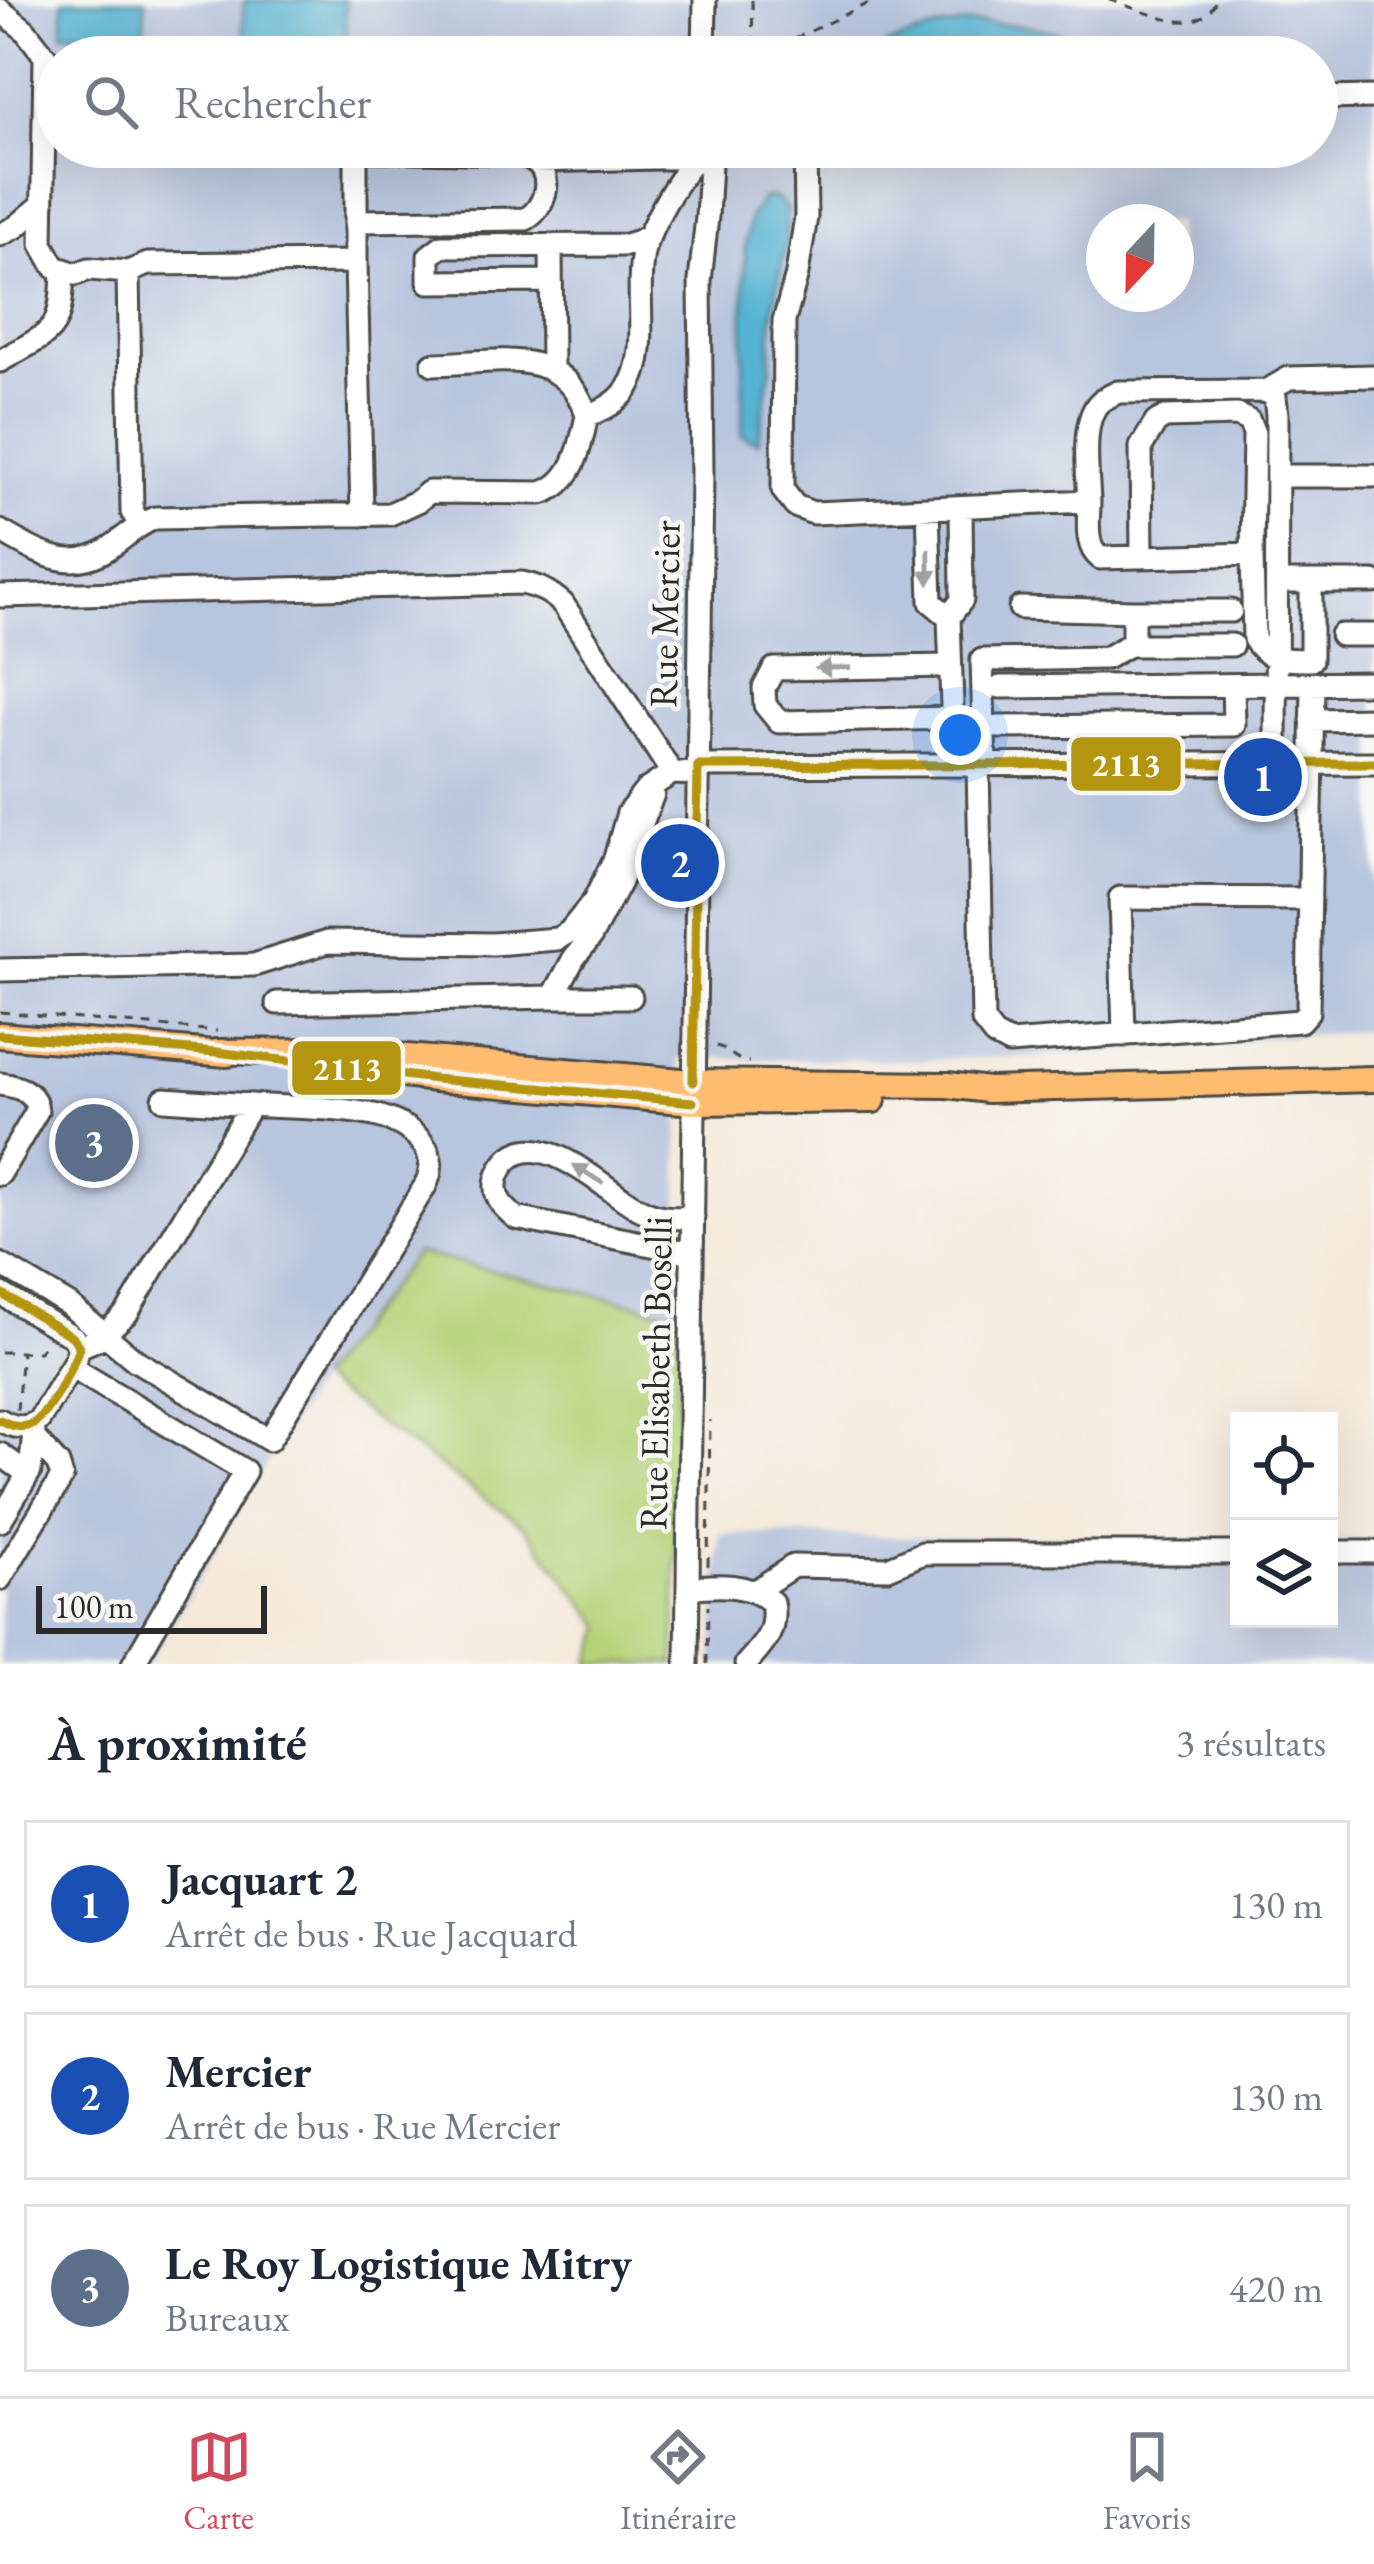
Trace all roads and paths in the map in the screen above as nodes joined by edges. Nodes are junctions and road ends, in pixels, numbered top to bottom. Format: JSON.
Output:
{"nodes":[{"id":1,"x":705,"y":0,"type":"edge"},
{"id":2,"x":752,"y":0,"type":"edge"},
{"id":3,"x":875,"y":0,"type":"edge"},
{"id":4,"x":1109,"y":0,"type":"edge"},
{"id":5,"x":1216,"y":0,"type":"edge"},
{"id":6,"x":0,"y":10,"type":"edge"},
{"id":7,"x":704,"y":36,"type":"edge"},
{"id":8,"x":753,"y":36,"type":"edge"},
{"id":9,"x":800,"y":36,"type":"edge"},
{"id":10,"x":36,"y":42,"type":"edge"},
{"id":11,"x":1338,"y":98,"type":"edge"},
{"id":12,"x":1374,"y":98,"type":"edge"},
{"id":13,"x":45,"y":168,"type":"edge"},
{"id":14,"x":356,"y":168,"type":"edge"},
{"id":15,"x":541,"y":168,"type":"edge"},
{"id":16,"x":692,"y":168,"type":"edge"},
{"id":17,"x":706,"y":168,"type":"edge"},
{"id":18,"x":805,"y":168,"type":"edge"},
{"id":19,"x":43,"y":204,"type":"junction"},
{"id":20,"x":356,"y":221,"type":"junction"},
{"id":21,"x":8,"y":231,"type":"edge"},
{"id":22,"x":650,"y":234,"type":"junction"},
{"id":23,"x":42,"y":244,"type":"junction"},
{"id":24,"x":551,"y":245,"type":"junction"},
{"id":25,"x":356,"y":262,"type":"junction"},
{"id":26,"x":63,"y":271,"type":"junction"},
{"id":27,"x":128,"y":272,"type":"junction"},
{"id":28,"x":550,"y":281,"type":"junction"},
{"id":29,"x":0,"y":361,"type":"edge"},
{"id":30,"x":433,"y":364,"type":"dead end"},
{"id":31,"x":552,"y":370,"type":"junction"},
{"id":32,"x":1374,"y":376,"type":"edge"},
{"id":33,"x":1266,"y":391,"type":"junction"},
{"id":34,"x":587,"y":415,"type":"junction"},
{"id":35,"x":1277,"y":476,"type":"junction"},
{"id":36,"x":1374,"y":476,"type":"edge"},
{"id":37,"x":1089,"y":501,"type":"junction"},
{"id":38,"x":962,"y":508,"type":"junction"},
{"id":39,"x":928,"y":509,"type":"junction"},
{"id":40,"x":362,"y":515,"type":"junction"},
{"id":41,"x":140,"y":524,"type":"junction"},
{"id":42,"x":0,"y":531,"type":"edge"},
{"id":43,"x":1252,"y":554,"type":"junction"},
{"id":44,"x":1142,"y":556,"type":"junction"},
{"id":45,"x":1278,"y":582,"type":"junction"},
{"id":46,"x":1311,"y":582,"type":"junction"},
{"id":47,"x":1374,"y":582,"type":"edge"},
{"id":48,"x":0,"y":596,"type":"edge"},
{"id":49,"x":1020,"y":608,"type":"dead end"},
{"id":50,"x":1133,"y":611,"type":"junction"},
{"id":51,"x":1231,"y":611,"type":"dead end"},
{"id":52,"x":949,"y":617,"type":"junction"},
{"id":53,"x":1341,"y":635,"type":"dead end"},
{"id":54,"x":1374,"y":635,"type":"edge"},
{"id":55,"x":1133,"y":645,"type":"junction"},
{"id":56,"x":1232,"y":646,"type":"dead end"},
{"id":57,"x":1106,"y":658,"type":"junction"},
{"id":58,"x":1278,"y":660,"type":"junction"},
{"id":59,"x":950,"y":666,"type":"junction"},
{"id":60,"x":1313,"y":683,"type":"junction"},
{"id":61,"x":1374,"y":683,"type":"edge"},
{"id":62,"x":1278,"y":684,"type":"junction"},
{"id":63,"x":1233,"y":685,"type":"junction"},
{"id":64,"x":1106,"y":686,"type":"junction"},
{"id":65,"x":1000,"y":687,"type":"dead end"},
{"id":66,"x":952,"y":718,"type":"junction"},
{"id":67,"x":1374,"y":719,"type":"edge"},
{"id":68,"x":1312,"y":720,"type":"junction"},
{"id":69,"x":998,"y":727,"type":"dead end"},
{"id":70,"x":1374,"y":763,"type":"edge"},
{"id":71,"x":1276,"y":764,"type":"junction"},
{"id":72,"x":1311,"y":764,"type":"junction"},
{"id":73,"x":972,"y":765,"type":"junction"},
{"id":74,"x":698,"y":770,"type":"junction"},
{"id":75,"x":665,"y":777,"type":"junction"},
{"id":76,"x":1310,"y":899,"type":"junction"},
{"id":77,"x":0,"y":970,"type":"edge"},
{"id":78,"x":553,"y":997,"type":"junction"},
{"id":79,"x":631,"y":997,"type":"dead end"},
{"id":80,"x":277,"y":1003,"type":"dead end"},
{"id":81,"x":0,"y":1035,"type":"edge"},
{"id":82,"x":1124,"y":1036,"type":"junction"},
{"id":83,"x":1374,"y":1078,"type":"edge"},
{"id":84,"x":0,"y":1084,"type":"edge"},
{"id":85,"x":693,"y":1092,"type":"junction"},
{"id":86,"x":164,"y":1099,"type":"dead end"},
{"id":87,"x":251,"y":1105,"type":"junction"},
{"id":88,"x":0,"y":1174,"type":"edge"},
{"id":89,"x":693,"y":1217,"type":"junction"},
{"id":90,"x":692,"y":1253,"type":"junction"},
{"id":91,"x":0,"y":1264,"type":"edge"},
{"id":92,"x":0,"y":1293,"type":"edge"},
{"id":93,"x":56,"y":1326,"type":"junction"},
{"id":94,"x":106,"y":1334,"type":"junction"},
{"id":95,"x":0,"y":1352,"type":"edge"},
{"id":96,"x":22,"y":1352,"type":"junction"},
{"id":97,"x":75,"y":1357,"type":"junction"},
{"id":98,"x":2,"y":1415,"type":"edge"},
{"id":99,"x":34,"y":1432,"type":"junction"},
{"id":100,"x":0,"y":1454,"type":"edge"},
{"id":101,"x":28,"y":1474,"type":"junction"},
{"id":102,"x":0,"y":1521,"type":"edge"},
{"id":103,"x":1230,"y":1552,"type":"edge"},
{"id":104,"x":1338,"y":1552,"type":"edge"},
{"id":105,"x":1374,"y":1552,"type":"edge"},
{"id":106,"x":0,"y":1579,"type":"edge"},
{"id":107,"x":689,"y":1588,"type":"junction"},
{"id":108,"x":757,"y":1590,"type":"junction"},
{"id":109,"x":133,"y":1664,"type":"edge"},
{"id":110,"x":687,"y":1664,"type":"edge"},
{"id":111,"x":746,"y":1664,"type":"edge"}],
"edges":[{"from":1,"to":7,"type":"street"},
{"from":2,"to":8,"type":"path"},
{"from":3,"to":9,"type":"path"},
{"from":4,"to":5,"type":"path"},
{"from":6,"to":10,"type":"street"},
{"from":11,"to":12,"type":"street"},
{"from":13,"to":19,"type":"street"},
{"from":14,"to":20,"type":"street"},
{"from":15,"to":20,"type":"street"},
{"from":16,"to":22,"type":"street"},
{"from":17,"to":74,"type":"street","name":"Rue Mercier"},
{"from":18,"to":39,"type":"street"},
{"from":19,"to":21,"type":"street"},
{"from":19,"to":23,"type":"street"},
{"from":20,"to":25,"type":"street"},
{"from":21,"to":23,"type":"street"},
{"from":22,"to":24,"type":"street"},
{"from":22,"to":34,"type":"street"},
{"from":23,"to":26,"type":"street"},
{"from":24,"to":28,"type":"street"},
{"from":24,"to":28,"type":"street"},
{"from":25,"to":27,"type":"street"},
{"from":25,"to":40,"type":"street"},
{"from":26,"to":27,"type":"street"},
{"from":26,"to":29,"type":"street"},
{"from":27,"to":41,"type":"street"},
{"from":28,"to":31,"type":"street"},
{"from":30,"to":31,"type":"street"},
{"from":31,"to":34,"type":"street"},
{"from":32,"to":33,"type":"street"},
{"from":33,"to":35,"type":"street"},
{"from":33,"to":37,"type":"street"},
{"from":34,"to":40,"type":"street"},
{"from":35,"to":36,"type":"street"},
{"from":35,"to":45,"type":"street"},
{"from":37,"to":38,"type":"street"},
{"from":37,"to":44,"type":"street"},
{"from":38,"to":39,"type":"street"},
{"from":38,"to":52,"type":"street"},
{"from":39,"to":52,"type":"street","one_way":true},
{"from":40,"to":41,"type":"street"},
{"from":41,"to":42,"type":"street"},
{"from":43,"to":44,"type":"street"},
{"from":43,"to":44,"type":"street"},
{"from":43,"to":58,"type":"street"},
{"from":45,"to":46,"type":"street"},
{"from":45,"to":58,"type":"street"},
{"from":46,"to":47,"type":"street"},
{"from":46,"to":58,"type":"street"},
{"from":48,"to":75,"type":"street"},
{"from":49,"to":50,"type":"street"},
{"from":50,"to":51,"type":"street"},
{"from":50,"to":55,"type":"street"},
{"from":52,"to":59,"type":"street"},
{"from":53,"to":54,"type":"street"},
{"from":55,"to":56,"type":"street"},
{"from":55,"to":57,"type":"street"},
{"from":57,"to":64,"type":"street"},
{"from":57,"to":73,"type":"street"},
{"from":58,"to":62,"type":"street"},
{"from":59,"to":66,"type":"street"},
{"from":59,"to":66,"type":"street","one_way":true},
{"from":60,"to":61,"type":"street"},
{"from":60,"to":62,"type":"street"},
{"from":60,"to":68,"type":"street"},
{"from":62,"to":63,"type":"street"},
{"from":62,"to":71,"type":"street"},
{"from":63,"to":64,"type":"street"},
{"from":63,"to":69,"type":"street"},
{"from":64,"to":65,"type":"street"},
{"from":66,"to":73,"type":"street"},
{"from":67,"to":68,"type":"street"},
{"from":68,"to":72,"type":"street"},
{"from":70,"to":72,"type":"street"},
{"from":71,"to":72,"type":"street"},
{"from":71,"to":73,"type":"street"},
{"from":72,"to":76,"type":"street"},
{"from":73,"to":74,"type":"street"},
{"from":73,"to":82,"type":"street"},
{"from":74,"to":75,"type":"street"},
{"from":74,"to":85,"type":"street","name":"Rue Mercier"},
{"from":75,"to":77,"type":"street"},
{"from":75,"to":78,"type":"street"},
{"from":76,"to":82,"type":"street"},
{"from":76,"to":82,"type":"street"},
{"from":78,"to":79,"type":"street"},
{"from":78,"to":80,"type":"street"},
{"from":81,"to":85,"type":"main road"},
{"from":83,"to":85,"type":"main road"},
{"from":84,"to":88,"type":"street"},
{"from":85,"to":89,"type":"street","name":"Rue Elisabeth Boselli"},
{"from":86,"to":87,"type":"street"},
{"from":87,"to":94,"type":"street"},
{"from":87,"to":94,"type":"street"},
{"from":89,"to":90,"type":"street","name":"Rue Elisabeth Boselli"},
{"from":89,"to":90,"type":"street","one_way":true},
{"from":90,"to":107,"type":"street","name":"Rue Elisabeth Boselli"},
{"from":91,"to":94,"type":"street"},
{"from":92,"to":93,"type":"street"},
{"from":93,"to":96,"type":"path"},
{"from":93,"to":97,"type":"street"},
{"from":94,"to":97,"type":"street"},
{"from":95,"to":96,"type":"path"},
{"from":96,"to":98,"type":"path"},
{"from":97,"to":99,"type":"street"},
{"from":97,"to":109,"type":"street"},
{"from":98,"to":99,"type":"street"},
{"from":99,"to":101,"type":"street"},
{"from":99,"to":106,"type":"street"},
{"from":100,"to":101,"type":"street"},
{"from":101,"to":102,"type":"street"},
{"from":103,"to":108,"type":"street"},
{"from":104,"to":105,"type":"street"},
{"from":107,"to":108,"type":"street"},
{"from":107,"to":110,"type":"street","name":"Rue Elisabeth Boselli"},
{"from":108,"to":111,"type":"street"}]}
